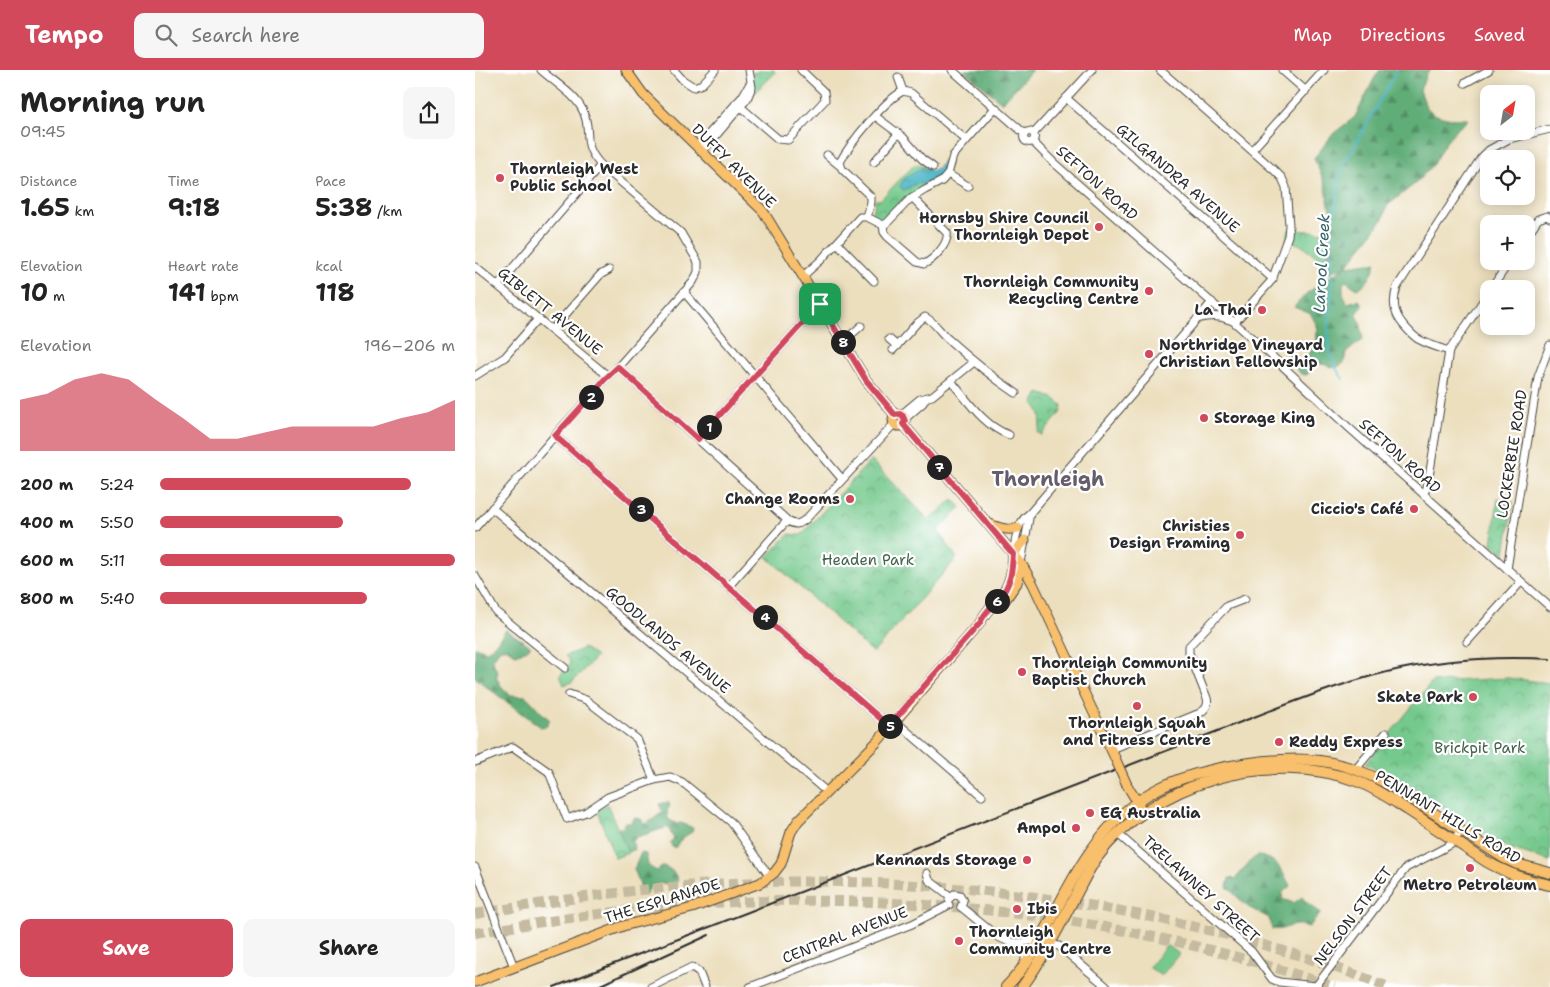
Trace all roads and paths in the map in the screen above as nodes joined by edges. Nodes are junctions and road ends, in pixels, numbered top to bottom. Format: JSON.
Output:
{"nodes":[{"id":1,"x":541,"y":70,"type":"edge"},
{"id":2,"x":626,"y":70,"type":"edge"},
{"id":3,"x":674,"y":70,"type":"edge"},
{"id":4,"x":715,"y":70,"type":"edge"},
{"id":5,"x":749,"y":70,"type":"edge"},
{"id":6,"x":801,"y":70,"type":"edge"},
{"id":7,"x":951,"y":70,"type":"edge"},
{"id":8,"x":1092,"y":70,"type":"edge"},
{"id":9,"x":1160,"y":70,"type":"edge"},
{"id":10,"x":1282,"y":70,"type":"edge"},
{"id":11,"x":1324,"y":70,"type":"edge"},
{"id":12,"x":1489,"y":70,"type":"edge"},
{"id":13,"x":899,"y":77,"type":"dead end"},
{"id":14,"x":1465,"y":83,"type":"dead end"},
{"id":15,"x":903,"y":91,"type":"junction"},
{"id":16,"x":1306,"y":91,"type":"junction"},
{"id":17,"x":1066,"y":98,"type":"junction"},
{"id":18,"x":739,"y":105,"type":"junction"},
{"id":19,"x":995,"y":108,"type":"junction"},
{"id":20,"x":875,"y":116,"type":"junction"},
{"id":21,"x":1550,"y":130,"type":"edge"},
{"id":22,"x":1033,"y":133,"type":"junction"},
{"id":23,"x":899,"y":134,"type":"junction"},
{"id":24,"x":1025,"y":134,"type":"junction"},
{"id":25,"x":966,"y":140,"type":"junction"},
{"id":26,"x":1033,"y":142,"type":"junction"},
{"id":27,"x":699,"y":149,"type":"junction"},
{"id":28,"x":1252,"y":150,"type":"junction"},
{"id":29,"x":827,"y":155,"type":"dead end"},
{"id":30,"x":874,"y":162,"type":"dead end"},
{"id":31,"x":601,"y":165,"type":"junction"},
{"id":32,"x":839,"y":165,"type":"junction"},
{"id":33,"x":933,"y":168,"type":"dead end"},
{"id":34,"x":948,"y":174,"type":"junction"},
{"id":35,"x":968,"y":186,"type":"dead end"},
{"id":36,"x":912,"y":197,"type":"junction"},
{"id":37,"x":867,"y":217,"type":"junction"},
{"id":38,"x":1550,"y":218,"type":"edge"},
{"id":39,"x":1535,"y":224,"type":"edge"},
{"id":40,"x":883,"y":225,"type":"junction"},
{"id":41,"x":837,"y":243,"type":"junction"},
{"id":42,"x":475,"y":267,"type":"edge"},
{"id":43,"x":609,"y":270,"type":"dead end"},
{"id":44,"x":803,"y":276,"type":"junction"},
{"id":45,"x":1273,"y":279,"type":"junction"},
{"id":46,"x":874,"y":281,"type":"dead end"},
{"id":47,"x":498,"y":285,"type":"junction"},
{"id":48,"x":684,"y":292,"type":"junction"},
{"id":49,"x":1212,"y":302,"type":"junction"},
{"id":50,"x":820,"y":304,"type":"junction"},
{"id":51,"x":1480,"y":305,"type":"edge"},
{"id":52,"x":538,"y":319,"type":"junction"},
{"id":53,"x":1197,"y":319,"type":"junction"},
{"id":54,"x":1235,"y":322,"type":"junction"},
{"id":55,"x":861,"y":326,"type":"dead end"},
{"id":56,"x":552,"y":330,"type":"junction"},
{"id":57,"x":889,"y":339,"type":"dead end"},
{"id":58,"x":843,"y":342,"type":"junction"},
{"id":59,"x":1550,"y":345,"type":"edge"},
{"id":60,"x":1449,"y":351,"type":"junction"},
{"id":61,"x":974,"y":362,"type":"junction"},
{"id":62,"x":618,"y":367,"type":"junction"},
{"id":63,"x":475,"y":376,"type":"edge"},
{"id":64,"x":608,"y":376,"type":"junction"},
{"id":65,"x":755,"y":376,"type":"junction"},
{"id":66,"x":951,"y":381,"type":"junction"},
{"id":67,"x":1016,"y":393,"type":"dead end"},
{"id":68,"x":900,"y":419,"type":"junction"},
{"id":69,"x":1009,"y":435,"type":"dead end"},
{"id":70,"x":555,"y":436,"type":"junction"},
{"id":71,"x":698,"y":439,"type":"junction"},
{"id":72,"x":843,"y":479,"type":"junction"},
{"id":73,"x":1424,"y":495,"type":"junction"},
{"id":74,"x":492,"y":508,"type":"junction"},
{"id":75,"x":1030,"y":513,"type":"junction"},
{"id":76,"x":788,"y":521,"type":"junction"},
{"id":77,"x":987,"y":523,"type":"junction"},
{"id":78,"x":475,"y":528,"type":"edge"},
{"id":79,"x":1018,"y":528,"type":"junction"},
{"id":80,"x":1025,"y":540,"type":"junction"},
{"id":81,"x":1013,"y":554,"type":"junction"},
{"id":82,"x":1021,"y":563,"type":"junction"},
{"id":83,"x":1507,"y":569,"type":"junction"},
{"id":84,"x":475,"y":576,"type":"edge"},
{"id":85,"x":1011,"y":576,"type":"junction"},
{"id":86,"x":1521,"y":582,"type":"junction"},
{"id":87,"x":729,"y":586,"type":"junction"},
{"id":88,"x":1245,"y":599,"type":"dead end"},
{"id":89,"x":1550,"y":606,"type":"edge"},
{"id":90,"x":980,"y":623,"type":"junction"},
{"id":91,"x":1467,"y":642,"type":"dead end"},
{"id":92,"x":565,"y":668,"type":"dead end"},
{"id":93,"x":569,"y":694,"type":"dead end"},
{"id":94,"x":892,"y":723,"type":"junction"},
{"id":95,"x":1386,"y":733,"type":"dead end"},
{"id":96,"x":1111,"y":749,"type":"junction"},
{"id":97,"x":475,"y":762,"type":"edge"},
{"id":98,"x":1356,"y":769,"type":"junction"},
{"id":99,"x":653,"y":780,"type":"junction"},
{"id":100,"x":827,"y":792,"type":"junction"},
{"id":101,"x":982,"y":796,"type":"dead end"},
{"id":102,"x":1137,"y":802,"type":"junction"},
{"id":103,"x":1143,"y":812,"type":"junction"},
{"id":104,"x":1461,"y":831,"type":"junction"},
{"id":105,"x":1118,"y":834,"type":"junction"},
{"id":106,"x":1454,"y":840,"type":"junction"},
{"id":107,"x":475,"y":867,"type":"edge"},
{"id":108,"x":927,"y":873,"type":"dead end"},
{"id":109,"x":1550,"y":873,"type":"edge"},
{"id":110,"x":770,"y":876,"type":"junction"},
{"id":111,"x":1550,"y":885,"type":"edge"},
{"id":112,"x":950,"y":896,"type":"junction"},
{"id":113,"x":949,"y":905,"type":"junction"},
{"id":114,"x":961,"y":907,"type":"junction"},
{"id":115,"x":1018,"y":942,"type":"junction"},
{"id":116,"x":1040,"y":942,"type":"junction"},
{"id":117,"x":1051,"y":944,"type":"junction"},
{"id":118,"x":1024,"y":966,"type":"junction"},
{"id":119,"x":515,"y":967,"type":"junction"},
{"id":120,"x":475,"y":982,"type":"edge"},
{"id":121,"x":1278,"y":984,"type":"edge"},
{"id":122,"x":651,"y":987,"type":"edge"},
{"id":123,"x":705,"y":987,"type":"edge"},
{"id":124,"x":750,"y":987,"type":"edge"},
{"id":125,"x":1005,"y":987,"type":"edge"},
{"id":126,"x":1022,"y":987,"type":"edge"},
{"id":127,"x":1107,"y":987,"type":"edge"},
{"id":128,"x":1317,"y":987,"type":"edge"}],
"edges":[{"from":1,"to":31,"type":"street"},
{"from":2,"to":27,"type":"main road","name":"DUFFY AVENUE"},
{"from":3,"to":4,"type":"street"},
{"from":5,"to":18,"type":"street"},
{"from":6,"to":18,"type":"street"},
{"from":7,"to":19,"type":"street"},
{"from":8,"to":17,"type":"street"},
{"from":9,"to":28,"type":"street"},
{"from":10,"to":16,"type":"street"},
{"from":11,"to":16,"type":"street"},
{"from":12,"to":14,"type":"street"},
{"from":13,"to":15,"type":"street"},
{"from":15,"to":20,"type":"street"},
{"from":15,"to":25,"type":"street"},
{"from":16,"to":28,"type":"street"},
{"from":17,"to":22,"type":"street"},
{"from":17,"to":45,"type":"street","name":"GILGANDRA AVENUE"},
{"from":18,"to":27,"type":"street"},
{"from":19,"to":24,"type":"street"},
{"from":19,"to":25,"type":"street"},
{"from":20,"to":23,"type":"street"},
{"from":20,"to":32,"type":"street"},
{"from":21,"to":60,"type":"street"},
{"from":22,"to":24,"type":"street"},
{"from":22,"to":26,"type":"street"},
{"from":23,"to":30,"type":"street"},
{"from":23,"to":33,"type":"street"},
{"from":24,"to":26,"type":"street"},
{"from":25,"to":34,"type":"street"},
{"from":26,"to":49,"type":"street","name":"SEFTON ROAD"},
{"from":27,"to":44,"type":"main road","name":"DUFFY AVENUE"},
{"from":28,"to":45,"type":"street"},
{"from":29,"to":32,"type":"street"},
{"from":31,"to":47,"type":"street"},
{"from":31,"to":48,"type":"street"},
{"from":32,"to":37,"type":"street"},
{"from":34,"to":35,"type":"street"},
{"from":34,"to":36,"type":"street"},
{"from":36,"to":40,"type":"street"},
{"from":36,"to":40,"type":"street"},
{"from":37,"to":40,"type":"street"},
{"from":37,"to":41,"type":"street"},
{"from":38,"to":39,"type":"street"},
{"from":41,"to":44,"type":"street"},
{"from":41,"to":46,"type":"street"},
{"from":42,"to":47,"type":"street","name":"GIBLETT AVENUE"},
{"from":43,"to":56,"type":"street"},
{"from":44,"to":50,"type":"main road","name":"DUFFY AVENUE"},
{"from":45,"to":54,"type":"street"},
{"from":47,"to":52,"type":"street","name":"GIBLETT AVENUE"},
{"from":48,"to":62,"type":"street"},
{"from":48,"to":65,"type":"street"},
{"from":49,"to":53,"type":"street"},
{"from":49,"to":54,"type":"street","name":"SEFTON ROAD"},
{"from":50,"to":58,"type":"main road","name":"DUFFY AVENUE"},
{"from":50,"to":65,"type":"street"},
{"from":51,"to":60,"type":"street"},
{"from":52,"to":56,"type":"street","name":"GIBLETT AVENUE"},
{"from":52,"to":63,"type":"street"},
{"from":53,"to":54,"type":"street","name":"SEFTON ROAD"},
{"from":53,"to":75,"type":"street"},
{"from":54,"to":73,"type":"street","name":"SEFTON ROAD"},
{"from":55,"to":58,"type":"street"},
{"from":56,"to":64,"type":"street","name":"GIBLETT AVENUE"},
{"from":57,"to":61,"type":"street"},
{"from":58,"to":68,"type":"main road","name":"DUFFY AVENUE"},
{"from":59,"to":83,"type":"street","name":"LOCKERBIE ROAD"},
{"from":60,"to":73,"type":"street"},
{"from":61,"to":66,"type":"street"},
{"from":61,"to":67,"type":"street"},
{"from":62,"to":64,"type":"street"},
{"from":62,"to":71,"type":"street"},
{"from":64,"to":70,"type":"street"},
{"from":65,"to":71,"type":"street"},
{"from":65,"to":72,"type":"street"},
{"from":66,"to":68,"type":"street"},
{"from":66,"to":69,"type":"street"},
{"from":68,"to":72,"type":"street"},
{"from":68,"to":77,"type":"main road","name":"DUFFY AVENUE"},
{"from":70,"to":74,"type":"street"},
{"from":70,"to":87,"type":"street"},
{"from":71,"to":76,"type":"street"},
{"from":72,"to":76,"type":"street"},
{"from":73,"to":83,"type":"street","name":"SEFTON ROAD"},
{"from":74,"to":78,"type":"street"},
{"from":74,"to":100,"type":"street","name":"GOODLANDS AVENUE"},
{"from":75,"to":79,"type":"street"},
{"from":75,"to":80,"type":"street"},
{"from":76,"to":87,"type":"street"},
{"from":77,"to":79,"type":"main road"},
{"from":77,"to":81,"type":"main road","name":"DUFFY AVENUE"},
{"from":79,"to":81,"type":"street"},
{"from":80,"to":81,"type":"main road"},
{"from":80,"to":82,"type":"street"},
{"from":81,"to":82,"type":"main road","name":"DUFFY AVENUE"},
{"from":81,"to":85,"type":"main road","name":"THE ESPLANADE"},
{"from":82,"to":85,"type":"main road"},
{"from":82,"to":90,"type":"main road","name":"THE ESPLANADE"},
{"from":82,"to":96,"type":"main road","name":"DUFFY AVENUE"},
{"from":83,"to":86,"type":"street","name":"SEFTON ROAD"},
{"from":84,"to":92,"type":"street"},
{"from":85,"to":90,"type":"main road","name":"THE ESPLANADE"},
{"from":86,"to":89,"type":"street","name":"SEFTON ROAD"},
{"from":86,"to":91,"type":"street"},
{"from":87,"to":94,"type":"street"},
{"from":88,"to":96,"type":"street"},
{"from":90,"to":94,"type":"main road","name":"THE ESPLANADE"},
{"from":93,"to":99,"type":"street"},
{"from":94,"to":100,"type":"main road","name":"THE ESPLANADE"},
{"from":94,"to":101,"type":"street"},
{"from":95,"to":98,"type":"street"},
{"from":96,"to":102,"type":"main road","name":"DUFFY AVENUE","bridge":true},
{"from":97,"to":99,"type":"street"},
{"from":98,"to":102,"type":"highway","name":"PENNANT HILLS ROAD"},
{"from":98,"to":104,"type":"highway","name":"PENNANT HILLS ROAD"},
{"from":99,"to":110,"type":"street"},
{"from":100,"to":110,"type":"main road","name":"THE ESPLANADE"},
{"from":102,"to":103,"type":"main road","name":"DUFFY AVENUE"},
{"from":102,"to":116,"type":"highway","name":"PENNANT HILLS ROAD"},
{"from":103,"to":105,"type":"highway","name":"PENNANT HILLS ROAD"},
{"from":103,"to":106,"type":"highway","name":"PENNANT HILLS ROAD"},
{"from":104,"to":106,"type":"street","name":"NELSON STREET"},
{"from":104,"to":109,"type":"highway","name":"PENNANT HILLS ROAD"},
{"from":105,"to":117,"type":"highway","name":"PENNANT HILLS ROAD"},
{"from":105,"to":121,"type":"street","name":"TRELAWNEY STREET"},
{"from":106,"to":111,"type":"highway","name":"PENNANT HILLS ROAD"},
{"from":106,"to":128,"type":"street","name":"NELSON STREET"},
{"from":107,"to":119,"type":"street"},
{"from":108,"to":112,"type":"street"},
{"from":110,"to":119,"type":"main road","name":"THE ESPLANADE"},
{"from":112,"to":113,"type":"street"},
{"from":112,"to":114,"type":"street"},
{"from":113,"to":114,"type":"street"},
{"from":113,"to":124,"type":"street","name":"CENTRAL AVENUE"},
{"from":114,"to":115,"type":"street"},
{"from":115,"to":116,"type":"street"},
{"from":115,"to":118,"type":"street"},
{"from":116,"to":117,"type":"street"},
{"from":116,"to":118,"type":"highway","name":"PENNANT HILLS ROAD"},
{"from":117,"to":126,"type":"highway","name":"PENNANT HILLS ROAD"},
{"from":117,"to":127,"type":"street"},
{"from":118,"to":125,"type":"highway","name":"PENNANT HILLS ROAD"},
{"from":119,"to":120,"type":"main road","name":"THE ESPLANADE"},
{"from":121,"to":128,"type":"street","name":"TRELAWNEY STREET"},
{"from":122,"to":123,"type":"street"}]}
